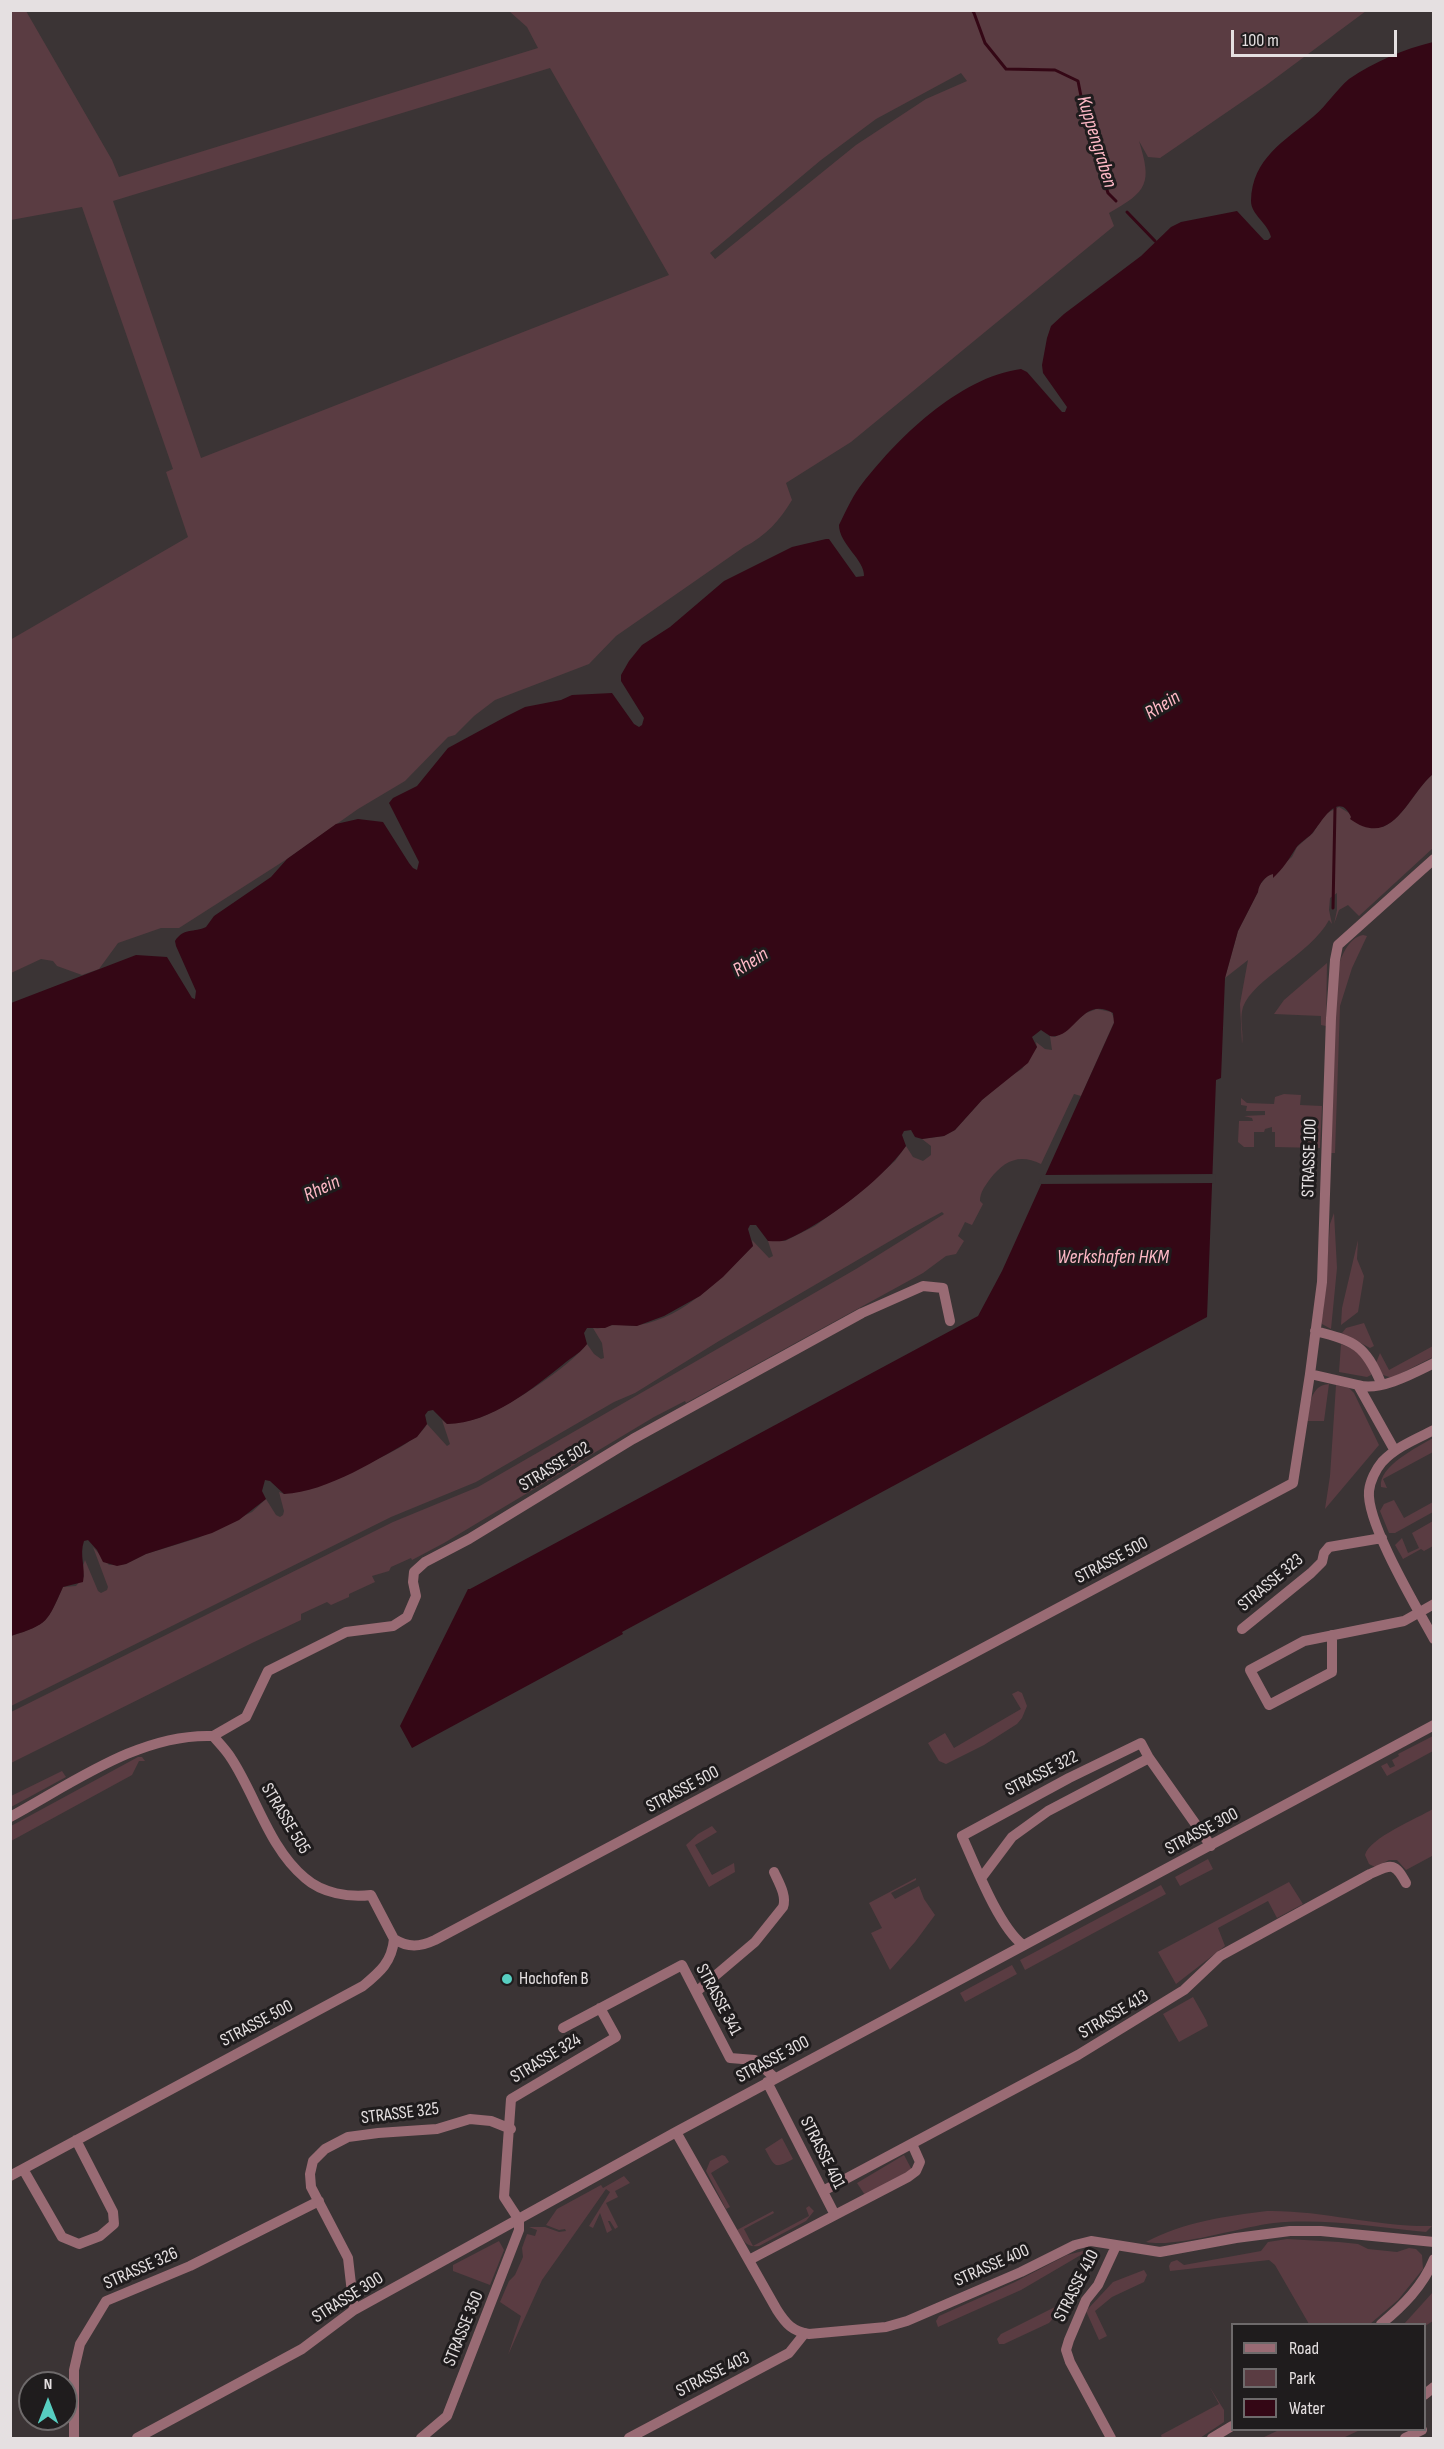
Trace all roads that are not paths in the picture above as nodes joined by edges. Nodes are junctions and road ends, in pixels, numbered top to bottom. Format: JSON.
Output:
{"nodes":[{"id":1,"x":1434,"y":859,"type":"edge"},
{"id":2,"x":950,"y":1321,"type":"dead end"},
{"id":3,"x":1315,"y":1331,"type":"junction"},
{"id":4,"x":1434,"y":1363,"type":"edge"},
{"id":5,"x":1310,"y":1374,"type":"junction"},
{"id":6,"x":1381,"y":1383,"type":"junction"},
{"id":7,"x":1358,"y":1385,"type":"junction"},
{"id":8,"x":1434,"y":1430,"type":"edge"},
{"id":9,"x":1395,"y":1451,"type":"junction"},
{"id":10,"x":1382,"y":1538,"type":"junction"},
{"id":11,"x":1434,"y":1604,"type":"edge"},
{"id":12,"x":1419,"y":1611,"type":"junction"},
{"id":13,"x":1242,"y":1629,"type":"dead end"},
{"id":14,"x":1332,"y":1635,"type":"junction"},
{"id":15,"x":1434,"y":1640,"type":"edge"},
{"id":16,"x":1434,"y":1725,"type":"edge"},
{"id":17,"x":213,"y":1736,"type":"junction"},
{"id":18,"x":1149,"y":1758,"type":"junction"},
{"id":19,"x":10,"y":1816,"type":"edge"},
{"id":20,"x":1210,"y":1846,"type":"junction"},
{"id":21,"x":774,"y":1872,"type":"dead end"},
{"id":22,"x":982,"y":1877,"type":"junction"},
{"id":23,"x":1406,"y":1883,"type":"dead end"},
{"id":24,"x":394,"y":1939,"type":"junction"},
{"id":25,"x":1023,"y":1945,"type":"junction"},
{"id":26,"x":696,"y":1992,"type":"junction"},
{"id":27,"x":600,"y":2008,"type":"junction"},
{"id":28,"x":563,"y":2028,"type":"dead end"},
{"id":29,"x":771,"y":2080,"type":"junction"},
{"id":30,"x":511,"y":2129,"type":"junction"},
{"id":31,"x":676,"y":2132,"type":"junction"},
{"id":32,"x":76,"y":2140,"type":"junction"},
{"id":33,"x":912,"y":2144,"type":"junction"},
{"id":34,"x":23,"y":2169,"type":"junction"},
{"id":35,"x":10,"y":2176,"type":"edge"},
{"id":36,"x":823,"y":2191,"type":"junction"},
{"id":37,"x":319,"y":2201,"type":"junction"},
{"id":38,"x":835,"y":2215,"type":"junction"},
{"id":39,"x":519,"y":2220,"type":"junction"},
{"id":40,"x":1434,"y":2242,"type":"edge"},
{"id":41,"x":1116,"y":2246,"type":"junction"},
{"id":42,"x":1434,"y":2259,"type":"edge"},
{"id":43,"x":748,"y":2260,"type":"junction"},
{"id":44,"x":354,"y":2310,"type":"junction"},
{"id":45,"x":1383,"y":2323,"type":"edge"},
{"id":46,"x":805,"y":2333,"type":"junction"},
{"id":47,"x":1231,"y":2427,"type":"edge"},
{"id":48,"x":1420,"y":2431,"type":"edge"},
{"id":49,"x":74,"y":2439,"type":"edge"},
{"id":50,"x":137,"y":2439,"type":"edge"},
{"id":51,"x":421,"y":2439,"type":"edge"},
{"id":52,"x":629,"y":2439,"type":"edge"},
{"id":53,"x":1111,"y":2439,"type":"edge"},
{"id":54,"x":1212,"y":2439,"type":"edge"},
{"id":55,"x":1405,"y":2439,"type":"edge"}],
"edges":[{"from":1,"to":3,"type":"street","name":"STRASSE 100"},
{"from":2,"to":17,"type":"street","name":"STRASSE 502"},
{"from":3,"to":5,"type":"street","name":"STRASSE 100"},
{"from":3,"to":6,"type":"street"},
{"from":4,"to":6,"type":"street"},
{"from":5,"to":7,"type":"street"},
{"from":5,"to":24,"type":"street","name":"STRASSE 500"},
{"from":6,"to":7,"type":"street"},
{"from":7,"to":9,"type":"street"},
{"from":8,"to":9,"type":"street"},
{"from":9,"to":10,"type":"street"},
{"from":10,"to":12,"type":"street"},
{"from":10,"to":13,"type":"street","name":"STRASSE 323"},
{"from":11,"to":12,"type":"street"},
{"from":12,"to":14,"type":"street"},
{"from":12,"to":15,"type":"street"},
{"from":14,"to":14,"type":"street"},
{"from":16,"to":20,"type":"street","name":"STRASSE 300"},
{"from":17,"to":19,"type":"street"},
{"from":17,"to":24,"type":"street","name":"STRASSE 505"},
{"from":18,"to":20,"type":"street","name":"STRASSE 322"},
{"from":18,"to":22,"type":"street"},
{"from":18,"to":22,"type":"street","name":"STRASSE 322"},
{"from":20,"to":25,"type":"street","name":"STRASSE 300"},
{"from":21,"to":26,"type":"street"},
{"from":22,"to":25,"type":"street","name":"STRASSE 322"},
{"from":23,"to":33,"type":"street","name":"STRASSE 413"},
{"from":24,"to":32,"type":"street","name":"STRASSE 500"},
{"from":25,"to":29,"type":"street","name":"STRASSE 300"},
{"from":26,"to":27,"type":"street","name":"STRASSE 341"},
{"from":26,"to":29,"type":"street","name":"STRASSE 341"},
{"from":27,"to":28,"type":"street","name":"STRASSE 341"},
{"from":27,"to":30,"type":"street","name":"STRASSE 324"},
{"from":29,"to":31,"type":"street","name":"STRASSE 300"},
{"from":29,"to":36,"type":"street","name":"STRASSE 401"},
{"from":30,"to":37,"type":"street","name":"STRASSE 325"},
{"from":30,"to":39,"type":"street","name":"STRASSE 324"},
{"from":31,"to":39,"type":"street","name":"STRASSE 300"},
{"from":31,"to":43,"type":"street"},
{"from":32,"to":34,"type":"street","name":"STRASSE 500"},
{"from":32,"to":34,"type":"street"},
{"from":33,"to":36,"type":"street","name":"STRASSE 413"},
{"from":33,"to":38,"type":"street"},
{"from":34,"to":35,"type":"street","name":"STRASSE 500"},
{"from":36,"to":38,"type":"street","name":"STRASSE 401"},
{"from":37,"to":44,"type":"street","name":"STRASSE 325"},
{"from":37,"to":49,"type":"street","name":"STRASSE 326"},
{"from":38,"to":43,"type":"street","name":"STRASSE 401"},
{"from":39,"to":44,"type":"street","name":"STRASSE 300"},
{"from":39,"to":51,"type":"street","name":"STRASSE 350"},
{"from":40,"to":41,"type":"street","name":"STRASSE 400"},
{"from":41,"to":46,"type":"street","name":"STRASSE 400"},
{"from":41,"to":53,"type":"street","name":"STRASSE 410"},
{"from":42,"to":45,"type":"street"},
{"from":43,"to":46,"type":"street"},
{"from":44,"to":50,"type":"street","name":"STRASSE 300"},
{"from":46,"to":52,"type":"street","name":"STRASSE 403"},
{"from":47,"to":54,"type":"street"},
{"from":48,"to":55,"type":"street"}]}
